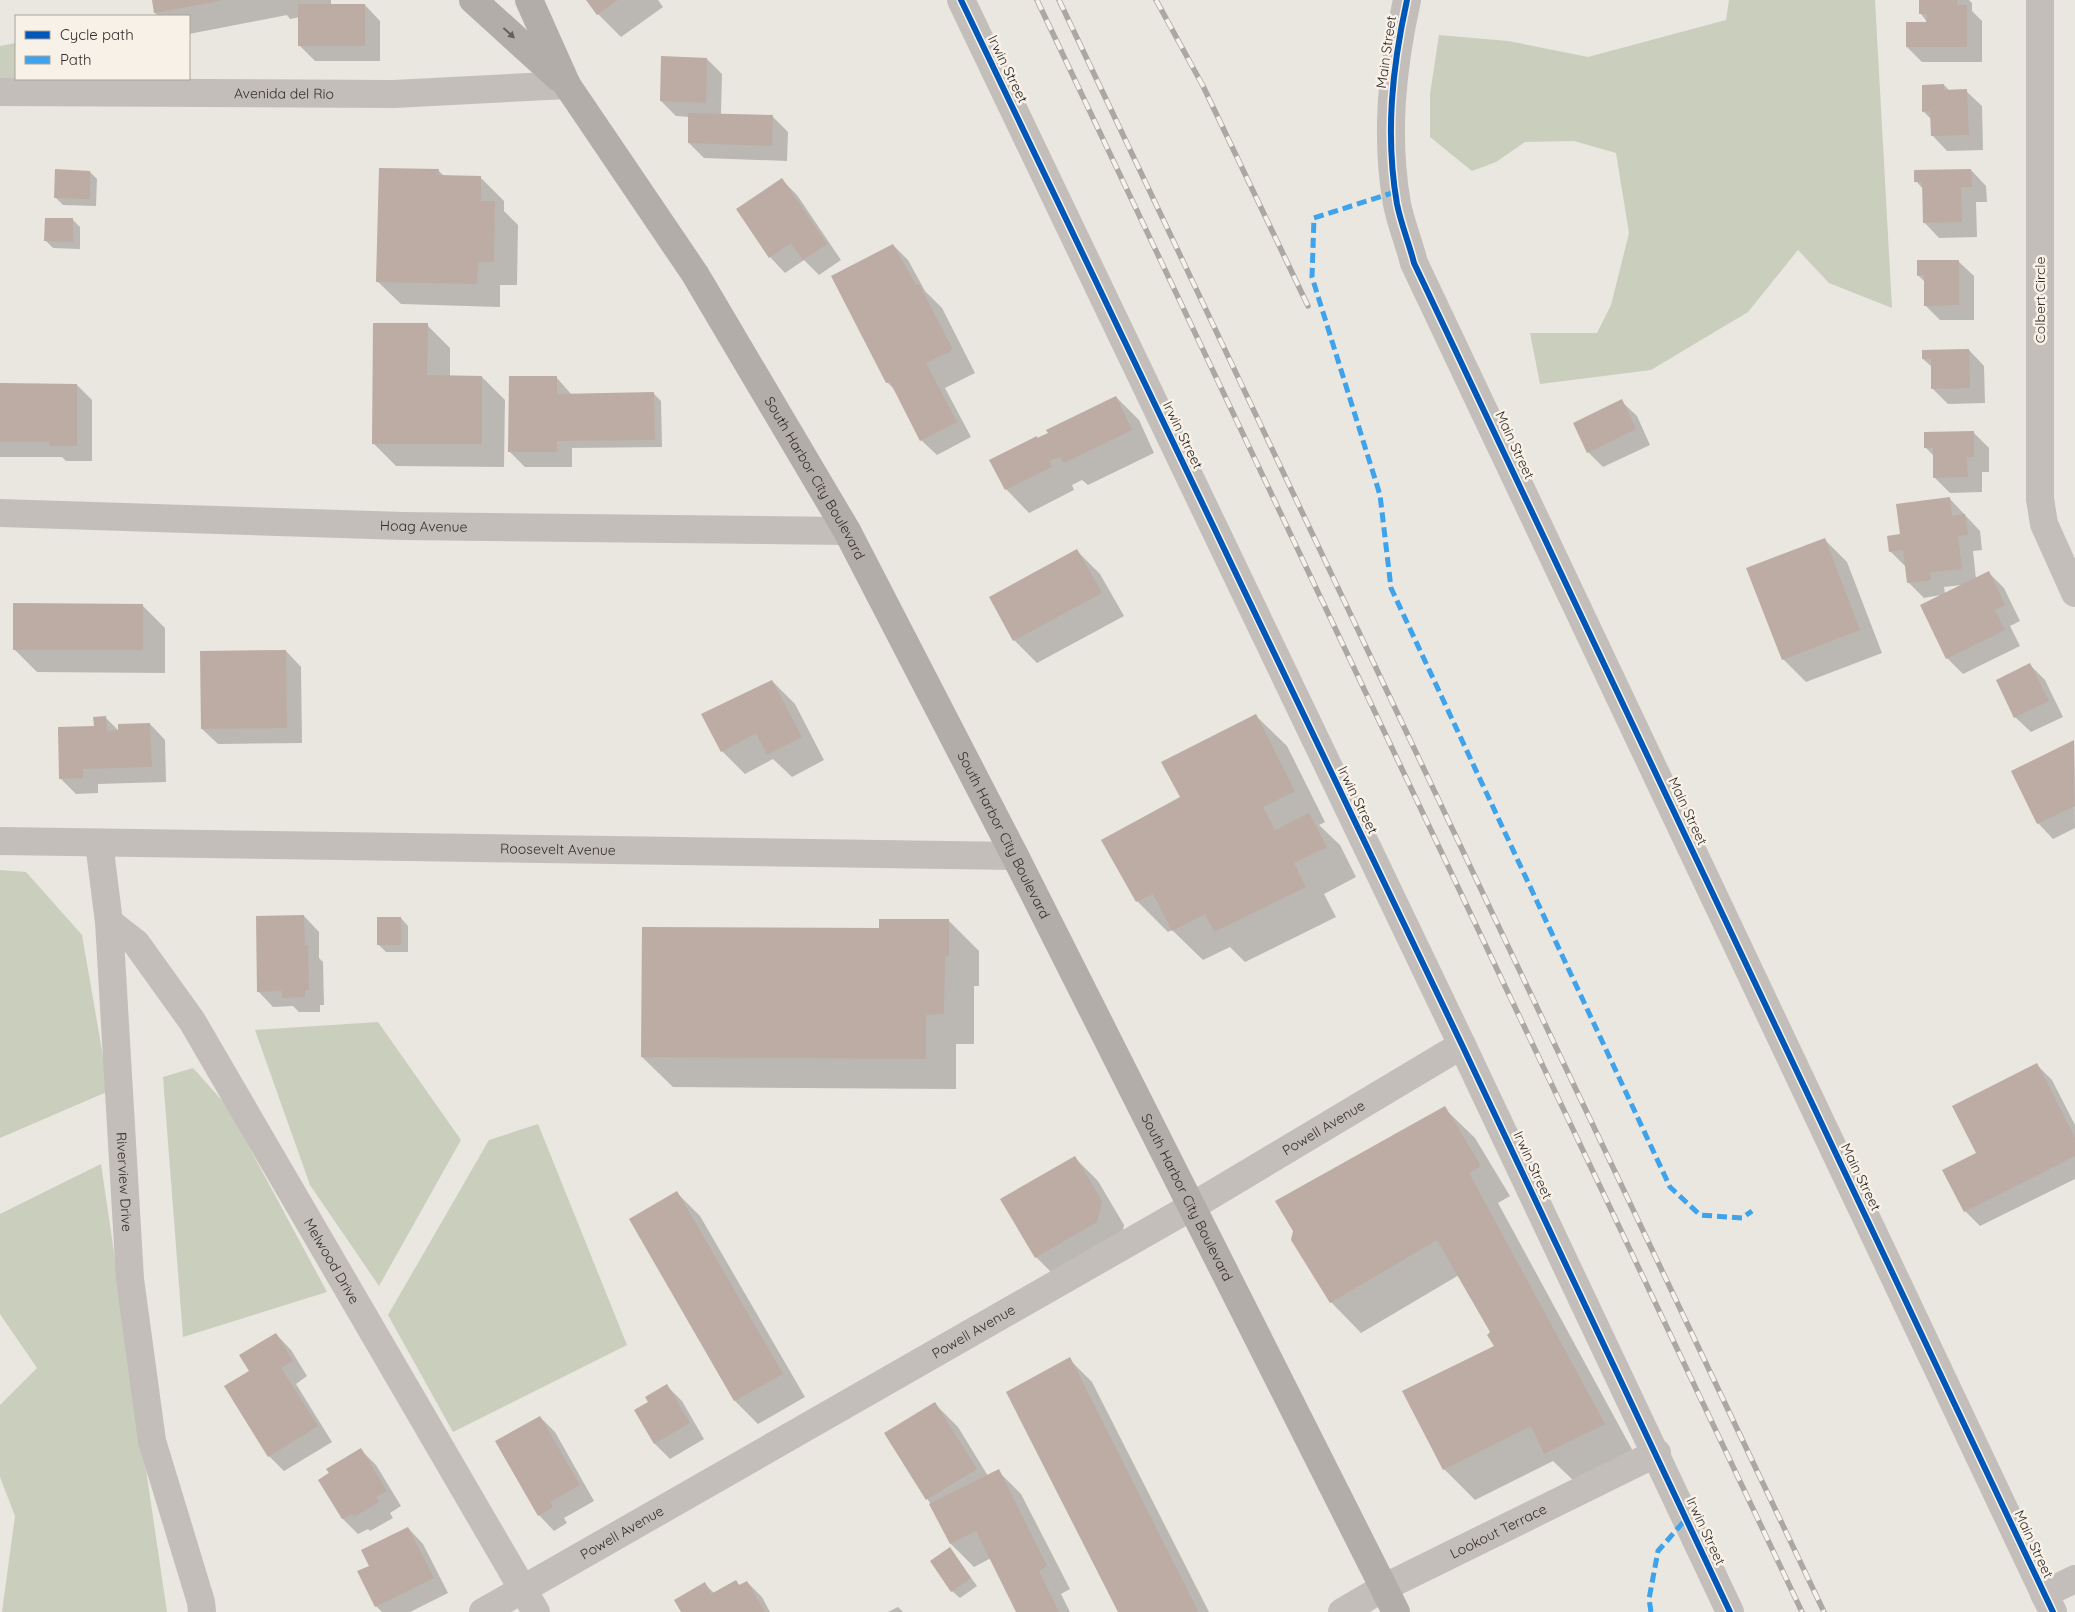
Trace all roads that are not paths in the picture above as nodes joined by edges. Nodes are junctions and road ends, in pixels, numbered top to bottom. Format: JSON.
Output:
{"nodes":[{"id":1,"x":473,"y":0,"type":"edge"},
{"id":2,"x":529,"y":0,"type":"edge"},
{"id":3,"x":960,"y":0,"type":"edge"},
{"id":4,"x":1406,"y":0,"type":"edge"},
{"id":5,"x":2040,"y":0,"type":"edge"},
{"id":6,"x":567,"y":85,"type":"junction"},
{"id":7,"x":0,"y":92,"type":"edge"},
{"id":8,"x":0,"y":513,"type":"edge"},
{"id":9,"x":847,"y":531,"type":"junction"},
{"id":10,"x":2075,"y":593,"type":"edge"},
{"id":11,"x":0,"y":841,"type":"edge"},
{"id":12,"x":99,"y":843,"type":"junction"},
{"id":13,"x":1015,"y":856,"type":"junction"},
{"id":14,"x":109,"y":922,"type":"junction"},
{"id":15,"x":1462,"y":1045,"type":"junction"},
{"id":16,"x":1191,"y":1207,"type":"junction"},
{"id":17,"x":1656,"y":1453,"type":"junction"},
{"id":18,"x":2075,"y":1579,"type":"edge"},
{"id":19,"x":1383,"y":1588,"type":"junction"},
{"id":20,"x":523,"y":1589,"type":"junction"},
{"id":21,"x":2049,"y":1603,"type":"edge"},
{"id":22,"x":202,"y":1612,"type":"edge"},
{"id":23,"x":483,"y":1612,"type":"edge"},
{"id":24,"x":536,"y":1612,"type":"edge"},
{"id":25,"x":1342,"y":1612,"type":"edge"},
{"id":26,"x":1396,"y":1612,"type":"edge"},
{"id":27,"x":1730,"y":1612,"type":"edge"}],
"edges":[{"from":1,"to":6,"type":"main road","name":"South Harbor City Boulevard","one_way":true},
{"from":2,"to":6,"type":"main road","name":"South Harbor City Boulevard"},
{"from":3,"to":15,"type":"street","name":"Irwin Street"},
{"from":4,"to":21,"type":"street","name":"Main Street"},
{"from":5,"to":10,"type":"street","name":"Colbert Circle"},
{"from":6,"to":7,"type":"street","name":"Avenida del Rio"},
{"from":6,"to":9,"type":"main road","name":"South Harbor City Boulevard"},
{"from":8,"to":9,"type":"street","name":"Hoag Avenue"},
{"from":9,"to":13,"type":"main road","name":"South Harbor City Boulevard"},
{"from":11,"to":12,"type":"street"},
{"from":12,"to":13,"type":"street","name":"Roosevelt Avenue"},
{"from":12,"to":14,"type":"street","name":"Riverview Drive"},
{"from":13,"to":16,"type":"main road","name":"South Harbor City Boulevard"},
{"from":14,"to":20,"type":"street","name":"Melwood Drive"},
{"from":14,"to":22,"type":"street","name":"Riverview Drive"},
{"from":15,"to":16,"type":"street","name":"Powell Avenue"},
{"from":15,"to":17,"type":"street","name":"Irwin Street"},
{"from":16,"to":19,"type":"main road","name":"South Harbor City Boulevard"},
{"from":16,"to":20,"type":"street","name":"Powell Avenue"},
{"from":17,"to":19,"type":"street","name":"Lookout Terrace"},
{"from":17,"to":27,"type":"street","name":"Irwin Street"},
{"from":18,"to":21,"type":"street"},
{"from":19,"to":25,"type":"street","name":"Lookout Terrace"},
{"from":19,"to":26,"type":"main road","name":"South Harbor City Boulevard"},
{"from":20,"to":23,"type":"street","name":"Powell Avenue"},
{"from":20,"to":24,"type":"street","name":"Melwood Drive"}]}
